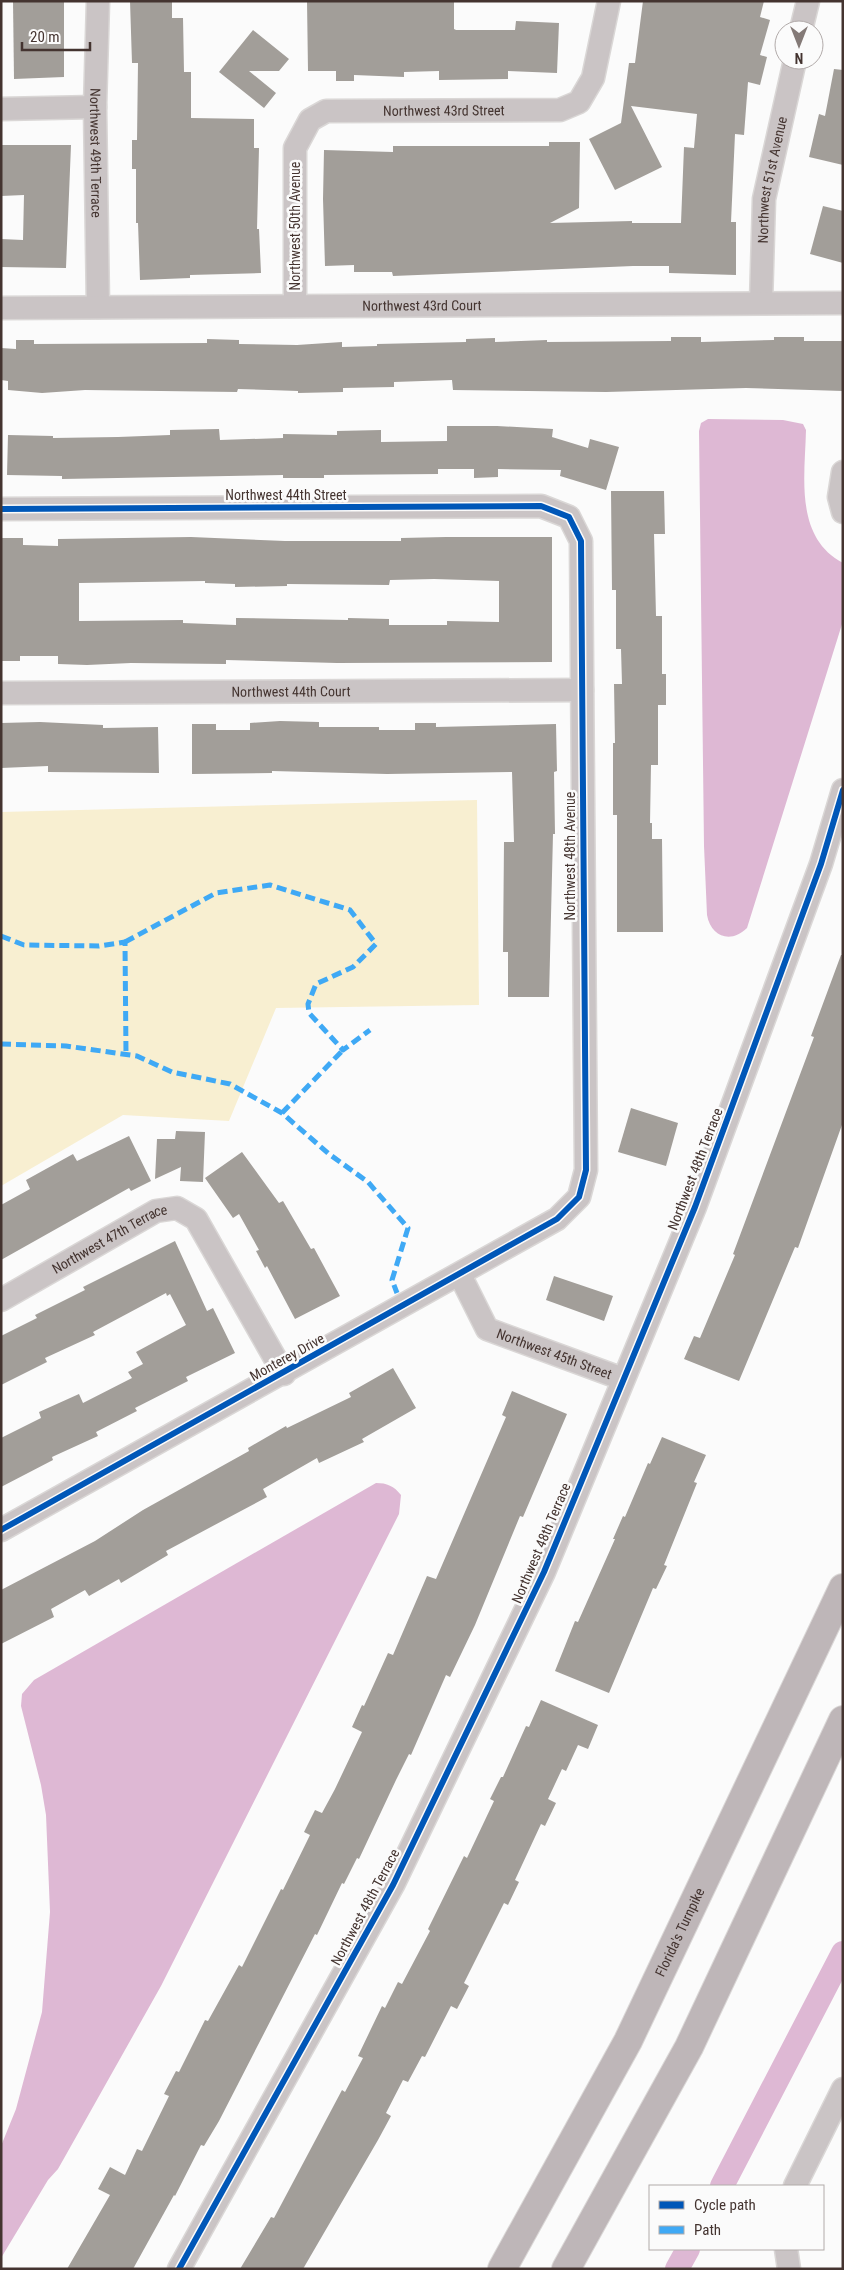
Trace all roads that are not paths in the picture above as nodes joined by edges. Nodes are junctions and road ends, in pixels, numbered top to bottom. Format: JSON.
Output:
{"nodes":[{"id":1,"x":98,"y":1,"type":"edge"},
{"id":2,"x":609,"y":1,"type":"edge"},
{"id":3,"x":808,"y":1,"type":"edge"},
{"id":4,"x":803,"y":20,"type":"edge"},
{"id":5,"x":793,"y":70,"type":"edge"},
{"id":6,"x":95,"y":107,"type":"junction"},
{"id":7,"x":1,"y":109,"type":"edge"},
{"id":8,"x":310,"y":120,"type":"joint"},
{"id":9,"x":760,"y":303,"type":"junction"},
{"id":10,"x":843,"y":303,"type":"edge"},
{"id":11,"x":295,"y":305,"type":"junction"},
{"id":12,"x":98,"y":307,"type":"junction"},
{"id":13,"x":1,"y":308,"type":"edge"},
{"id":14,"x":843,"y":472,"type":"edge"},
{"id":15,"x":1,"y":510,"type":"edge"},
{"id":16,"x":843,"y":512,"type":"edge"},
{"id":17,"x":569,"y":518,"type":"joint"},
{"id":18,"x":582,"y":690,"type":"junction"},
{"id":19,"x":1,"y":693,"type":"edge"},
{"id":20,"x":843,"y":790,"type":"edge"},
{"id":21,"x":578,"y":1196,"type":"joint"},
{"id":22,"x":460,"y":1275,"type":"junction"},
{"id":23,"x":1,"y":1300,"type":"edge"},
{"id":24,"x":284,"y":1374,"type":"junction"},
{"id":25,"x":623,"y":1379,"type":"junction"},
{"id":26,"x":1,"y":1530,"type":"edge"},
{"id":27,"x":843,"y":1588,"type":"edge"},
{"id":28,"x":843,"y":1720,"type":"edge"},
{"id":29,"x":843,"y":2089,"type":"edge"},
{"id":30,"x":795,"y":2185,"type":"edge"},
{"id":31,"x":786,"y":2250,"type":"edge"},
{"id":32,"x":178,"y":2269,"type":"edge"},
{"id":33,"x":502,"y":2269,"type":"edge"},
{"id":34,"x":566,"y":2269,"type":"edge"},
{"id":35,"x":789,"y":2269,"type":"edge"}],
"edges":[{"from":1,"to":6,"type":"street","name":"Northwest 49th Terrace"},
{"from":2,"to":8,"type":"street","name":"Northwest 43rd Street"},
{"from":3,"to":4,"type":"street"},
{"from":5,"to":9,"type":"street","name":"Northwest 51st Avenue"},
{"from":6,"to":7,"type":"street"},
{"from":6,"to":12,"type":"street","name":"Northwest 49th Terrace"},
{"from":8,"to":11,"type":"street","name":"Northwest 50th Avenue"},
{"from":9,"to":10,"type":"street","name":"Northwest 43rd Court"},
{"from":9,"to":11,"type":"street","name":"Northwest 43rd Court"},
{"from":11,"to":12,"type":"street","name":"Northwest 43rd Court"},
{"from":12,"to":13,"type":"street","name":"Northwest 43rd Court"},
{"from":14,"to":16,"type":"street"},
{"from":15,"to":17,"type":"street","name":"Northwest 44th Street"},
{"from":17,"to":18,"type":"street","name":"Northwest 48th Avenue"},
{"from":18,"to":19,"type":"street","name":"Northwest 44th Court"},
{"from":18,"to":21,"type":"street","name":"Northwest 48th Avenue"},
{"from":20,"to":25,"type":"street","name":"Northwest 48th Terrace"},
{"from":21,"to":22,"type":"street","name":"Monterey Drive"},
{"from":22,"to":24,"type":"street","name":"Monterey Drive"},
{"from":22,"to":25,"type":"street","name":"Northwest 45th Street"},
{"from":23,"to":24,"type":"street","name":"Northwest 47th Terrace"},
{"from":24,"to":26,"type":"street","name":"Monterey Drive"},
{"from":25,"to":32,"type":"street","name":"Northwest 48th Terrace"},
{"from":27,"to":33,"type":"highway","name":"Florida's Turnpike"},
{"from":28,"to":34,"type":"highway"},
{"from":29,"to":30,"type":"street"},
{"from":31,"to":35,"type":"street"}]}
